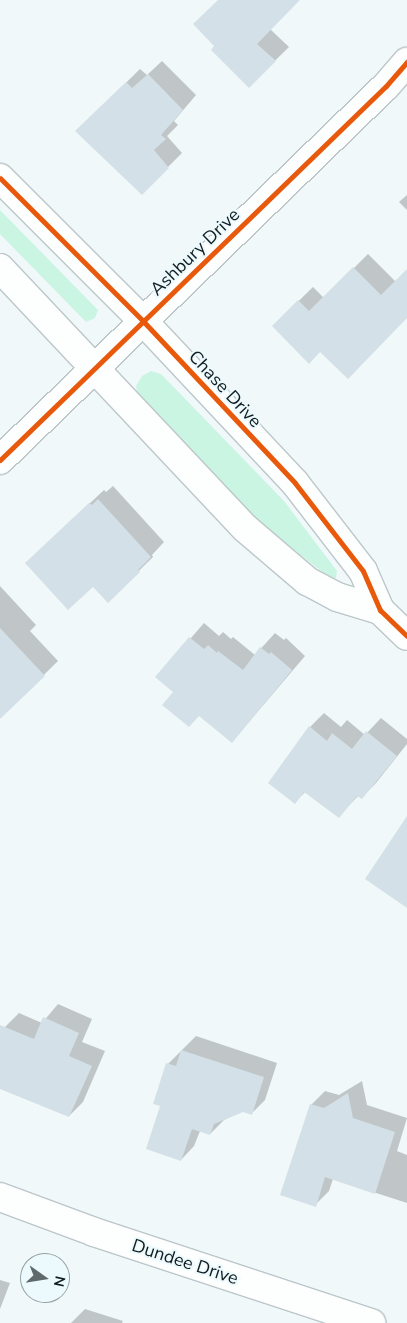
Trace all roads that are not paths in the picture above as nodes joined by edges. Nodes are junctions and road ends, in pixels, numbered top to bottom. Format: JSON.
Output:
{"nodes":[{"id":1,"x":407,"y":62,"type":"edge"},
{"id":2,"x":0,"y":178,"type":"edge"},
{"id":3,"x":0,"y":268,"type":"edge"},
{"id":4,"x":143,"y":321,"type":"junction"},
{"id":5,"x":94,"y":369,"type":"junction"},
{"id":6,"x":0,"y":460,"type":"edge"},
{"id":7,"x":380,"y":610,"type":"junction"},
{"id":8,"x":407,"y":636,"type":"edge"},
{"id":9,"x":0,"y":1197,"type":"edge"},
{"id":10,"x":370,"y":1323,"type":"edge"}],
"edges":[{"from":1,"to":4,"type":"street","name":"Ashbury Drive"},
{"from":2,"to":4,"type":"street","name":"Chase Drive"},
{"from":3,"to":5,"type":"street","name":"Chase Drive"},
{"from":4,"to":5,"type":"street","name":"Ashbury Drive"},
{"from":4,"to":7,"type":"street","name":"Chase Drive"},
{"from":5,"to":6,"type":"street","name":"Ashbury Drive"},
{"from":5,"to":7,"type":"street","name":"Chase Drive"},
{"from":7,"to":8,"type":"street","name":"Chase Drive"},
{"from":9,"to":10,"type":"street","name":"Dundee Drive"}]}
